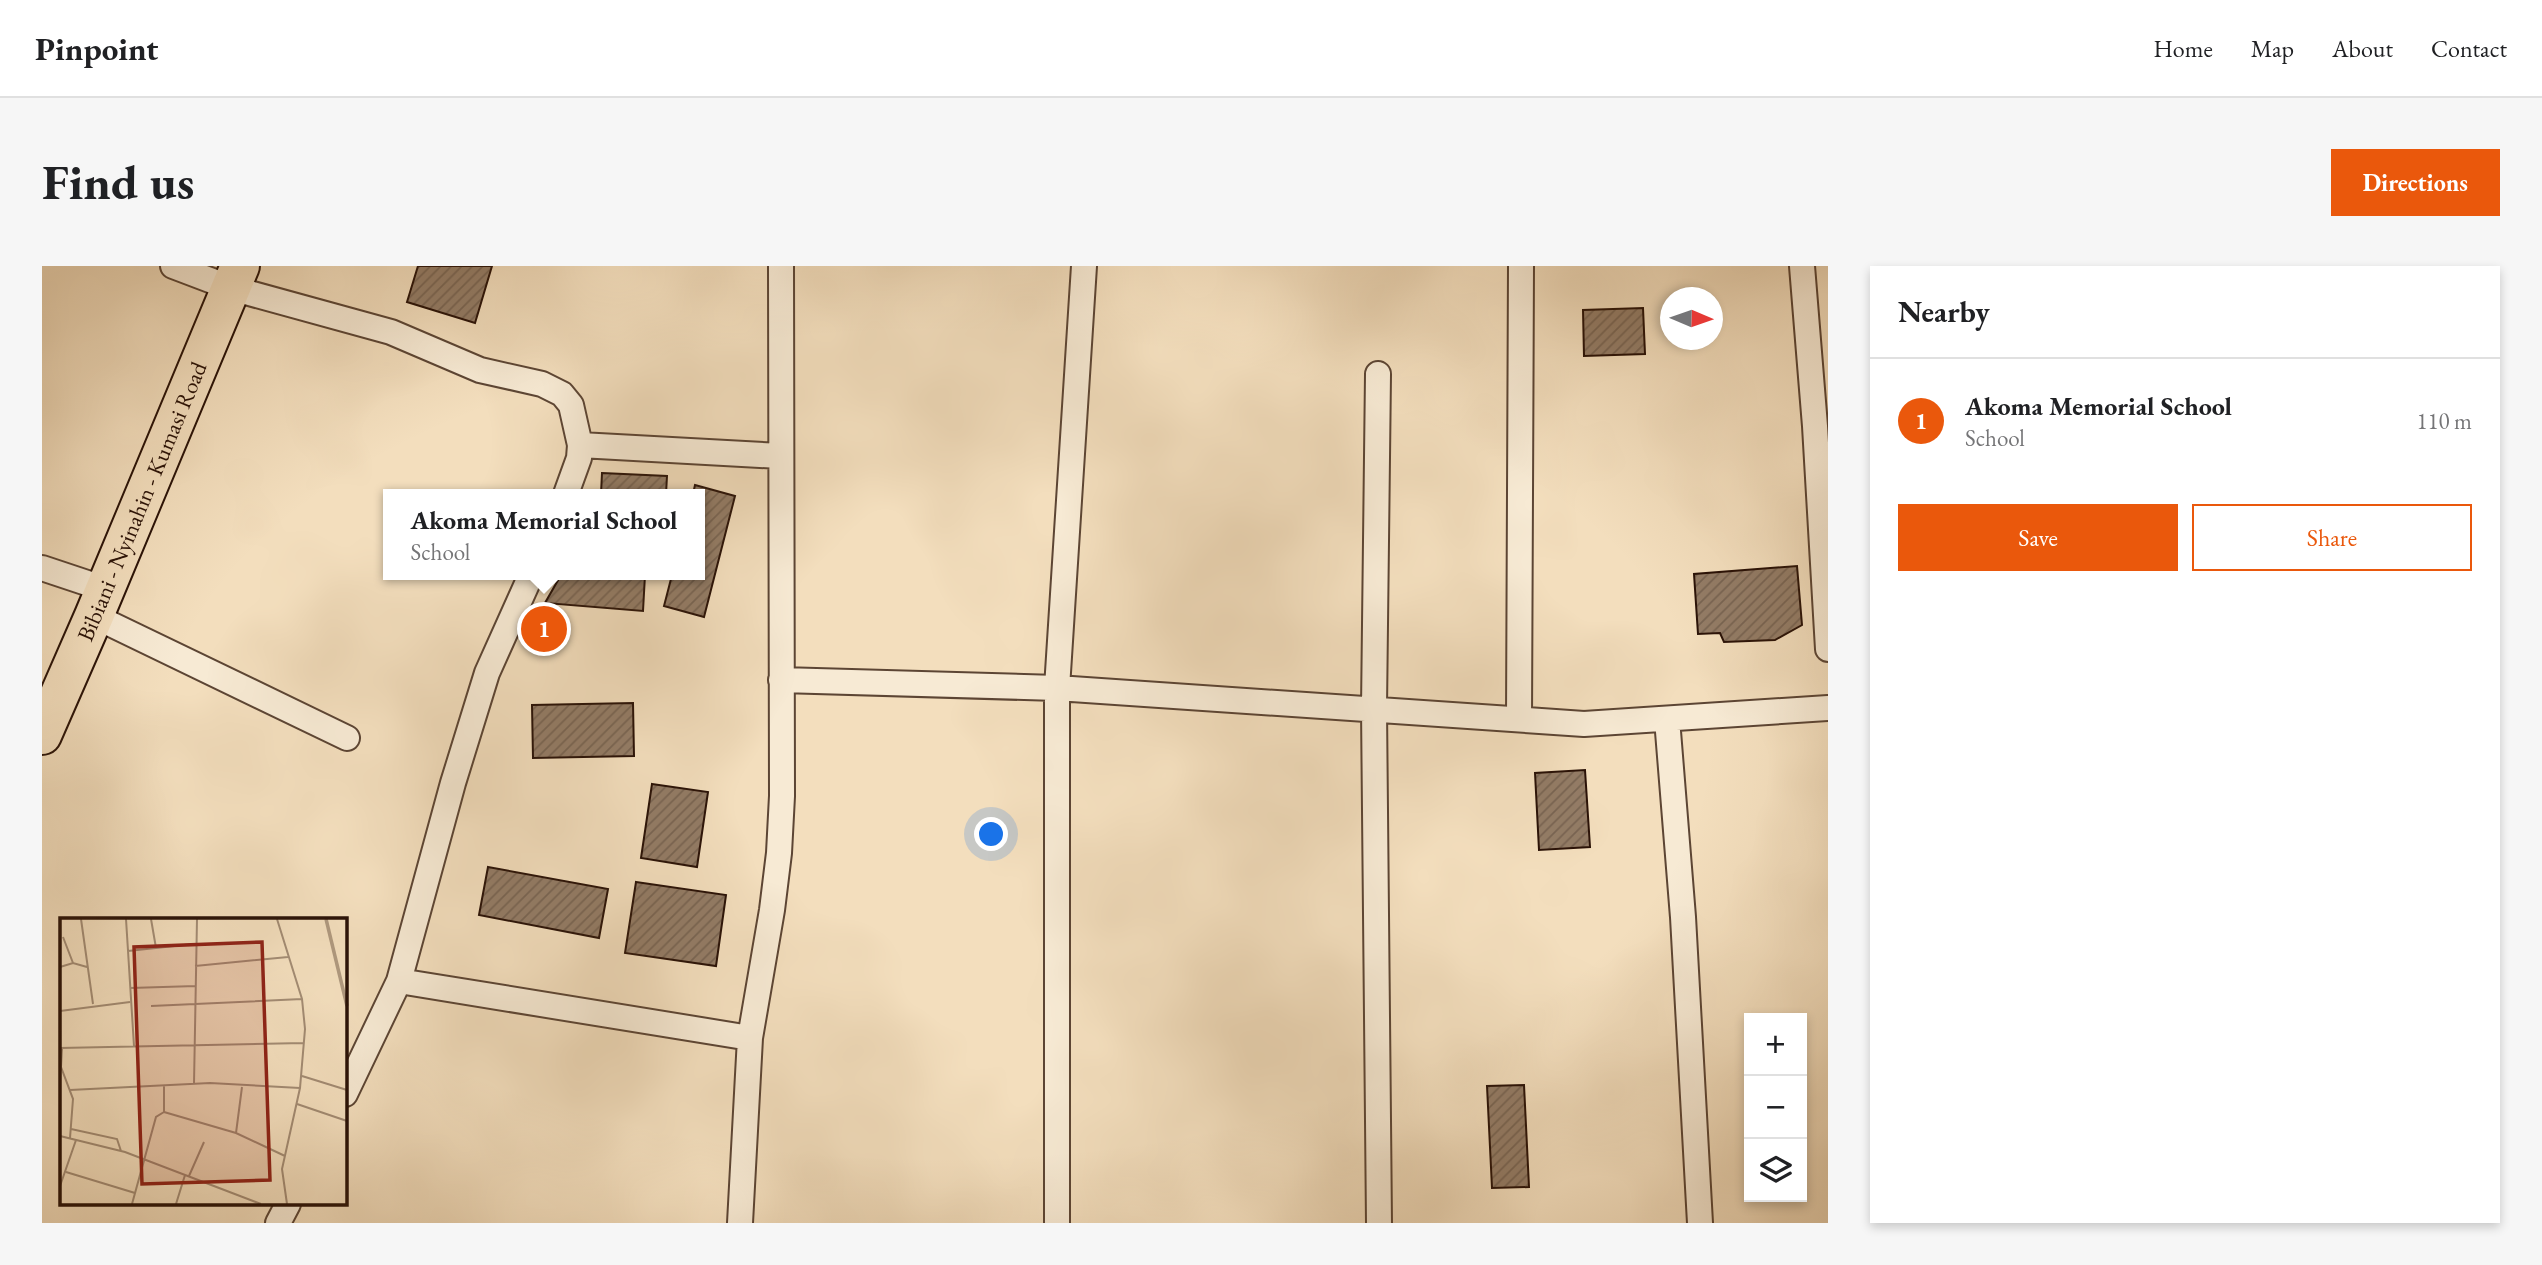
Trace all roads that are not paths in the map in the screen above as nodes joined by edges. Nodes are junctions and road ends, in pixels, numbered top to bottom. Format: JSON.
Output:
{"nodes":[{"id":1,"x":173,"y":266,"type":"edge"},
{"id":2,"x":781,"y":266,"type":"edge"},
{"id":3,"x":1084,"y":266,"type":"edge"},
{"id":4,"x":1521,"y":266,"type":"edge"},
{"id":5,"x":1802,"y":266,"type":"edge"},
{"id":6,"x":236,"y":277,"type":"edge"},
{"id":7,"x":1378,"y":374,"type":"dead end"},
{"id":8,"x":1822,"y":425,"type":"edge"},
{"id":9,"x":580,"y":444,"type":"junction"},
{"id":10,"x":780,"y":456,"type":"junction"},
{"id":11,"x":568,"y":489,"type":"edge"},
{"id":12,"x":42,"y":568,"type":"edge"},
{"id":13,"x":529,"y":580,"type":"edge"},
{"id":14,"x":100,"y":603,"type":"junction"},
{"id":15,"x":1828,"y":649,"type":"edge"},
{"id":16,"x":781,"y":680,"type":"junction"},
{"id":17,"x":1057,"y":688,"type":"junction"},
{"id":18,"x":1374,"y":708,"type":"junction"},
{"id":19,"x":1828,"y":708,"type":"edge"},
{"id":20,"x":1519,"y":719,"type":"junction"},
{"id":21,"x":1667,"y":719,"type":"junction"},
{"id":22,"x":42,"y":735,"type":"edge"},
{"id":23,"x":347,"y":738,"type":"dead end"},
{"id":24,"x":399,"y":981,"type":"junction"},
{"id":25,"x":750,"y":1038,"type":"junction"},
{"id":26,"x":346,"y":1092,"type":"edge"},
{"id":27,"x":287,"y":1206,"type":"edge"},
{"id":28,"x":278,"y":1223,"type":"edge"},
{"id":29,"x":740,"y":1223,"type":"edge"},
{"id":30,"x":1057,"y":1223,"type":"edge"},
{"id":31,"x":1379,"y":1223,"type":"edge"},
{"id":32,"x":1700,"y":1223,"type":"edge"}],
"edges":[{"from":1,"to":6,"type":"street"},
{"from":2,"to":10,"type":"street"},
{"from":3,"to":17,"type":"street"},
{"from":4,"to":20,"type":"street"},
{"from":5,"to":8,"type":"street"},
{"from":6,"to":9,"type":"street"},
{"from":6,"to":14,"type":"main road","name":"Bibiani - Nyinahin - Kumasi Road"},
{"from":7,"to":18,"type":"street"},
{"from":8,"to":15,"type":"street"},
{"from":9,"to":10,"type":"street"},
{"from":9,"to":11,"type":"street"},
{"from":10,"to":16,"type":"street"},
{"from":12,"to":14,"type":"street"},
{"from":13,"to":24,"type":"street"},
{"from":14,"to":22,"type":"main road","name":"Bibiani - Nyinahin - Kumasi Road"},
{"from":14,"to":23,"type":"street"},
{"from":16,"to":17,"type":"street"},
{"from":16,"to":25,"type":"street"},
{"from":17,"to":18,"type":"street"},
{"from":17,"to":30,"type":"street"},
{"from":18,"to":20,"type":"street"},
{"from":18,"to":31,"type":"street"},
{"from":19,"to":21,"type":"street"},
{"from":20,"to":21,"type":"street"},
{"from":21,"to":32,"type":"street"},
{"from":24,"to":25,"type":"street"},
{"from":24,"to":26,"type":"street"},
{"from":25,"to":29,"type":"street"},
{"from":27,"to":28,"type":"street"}]}
